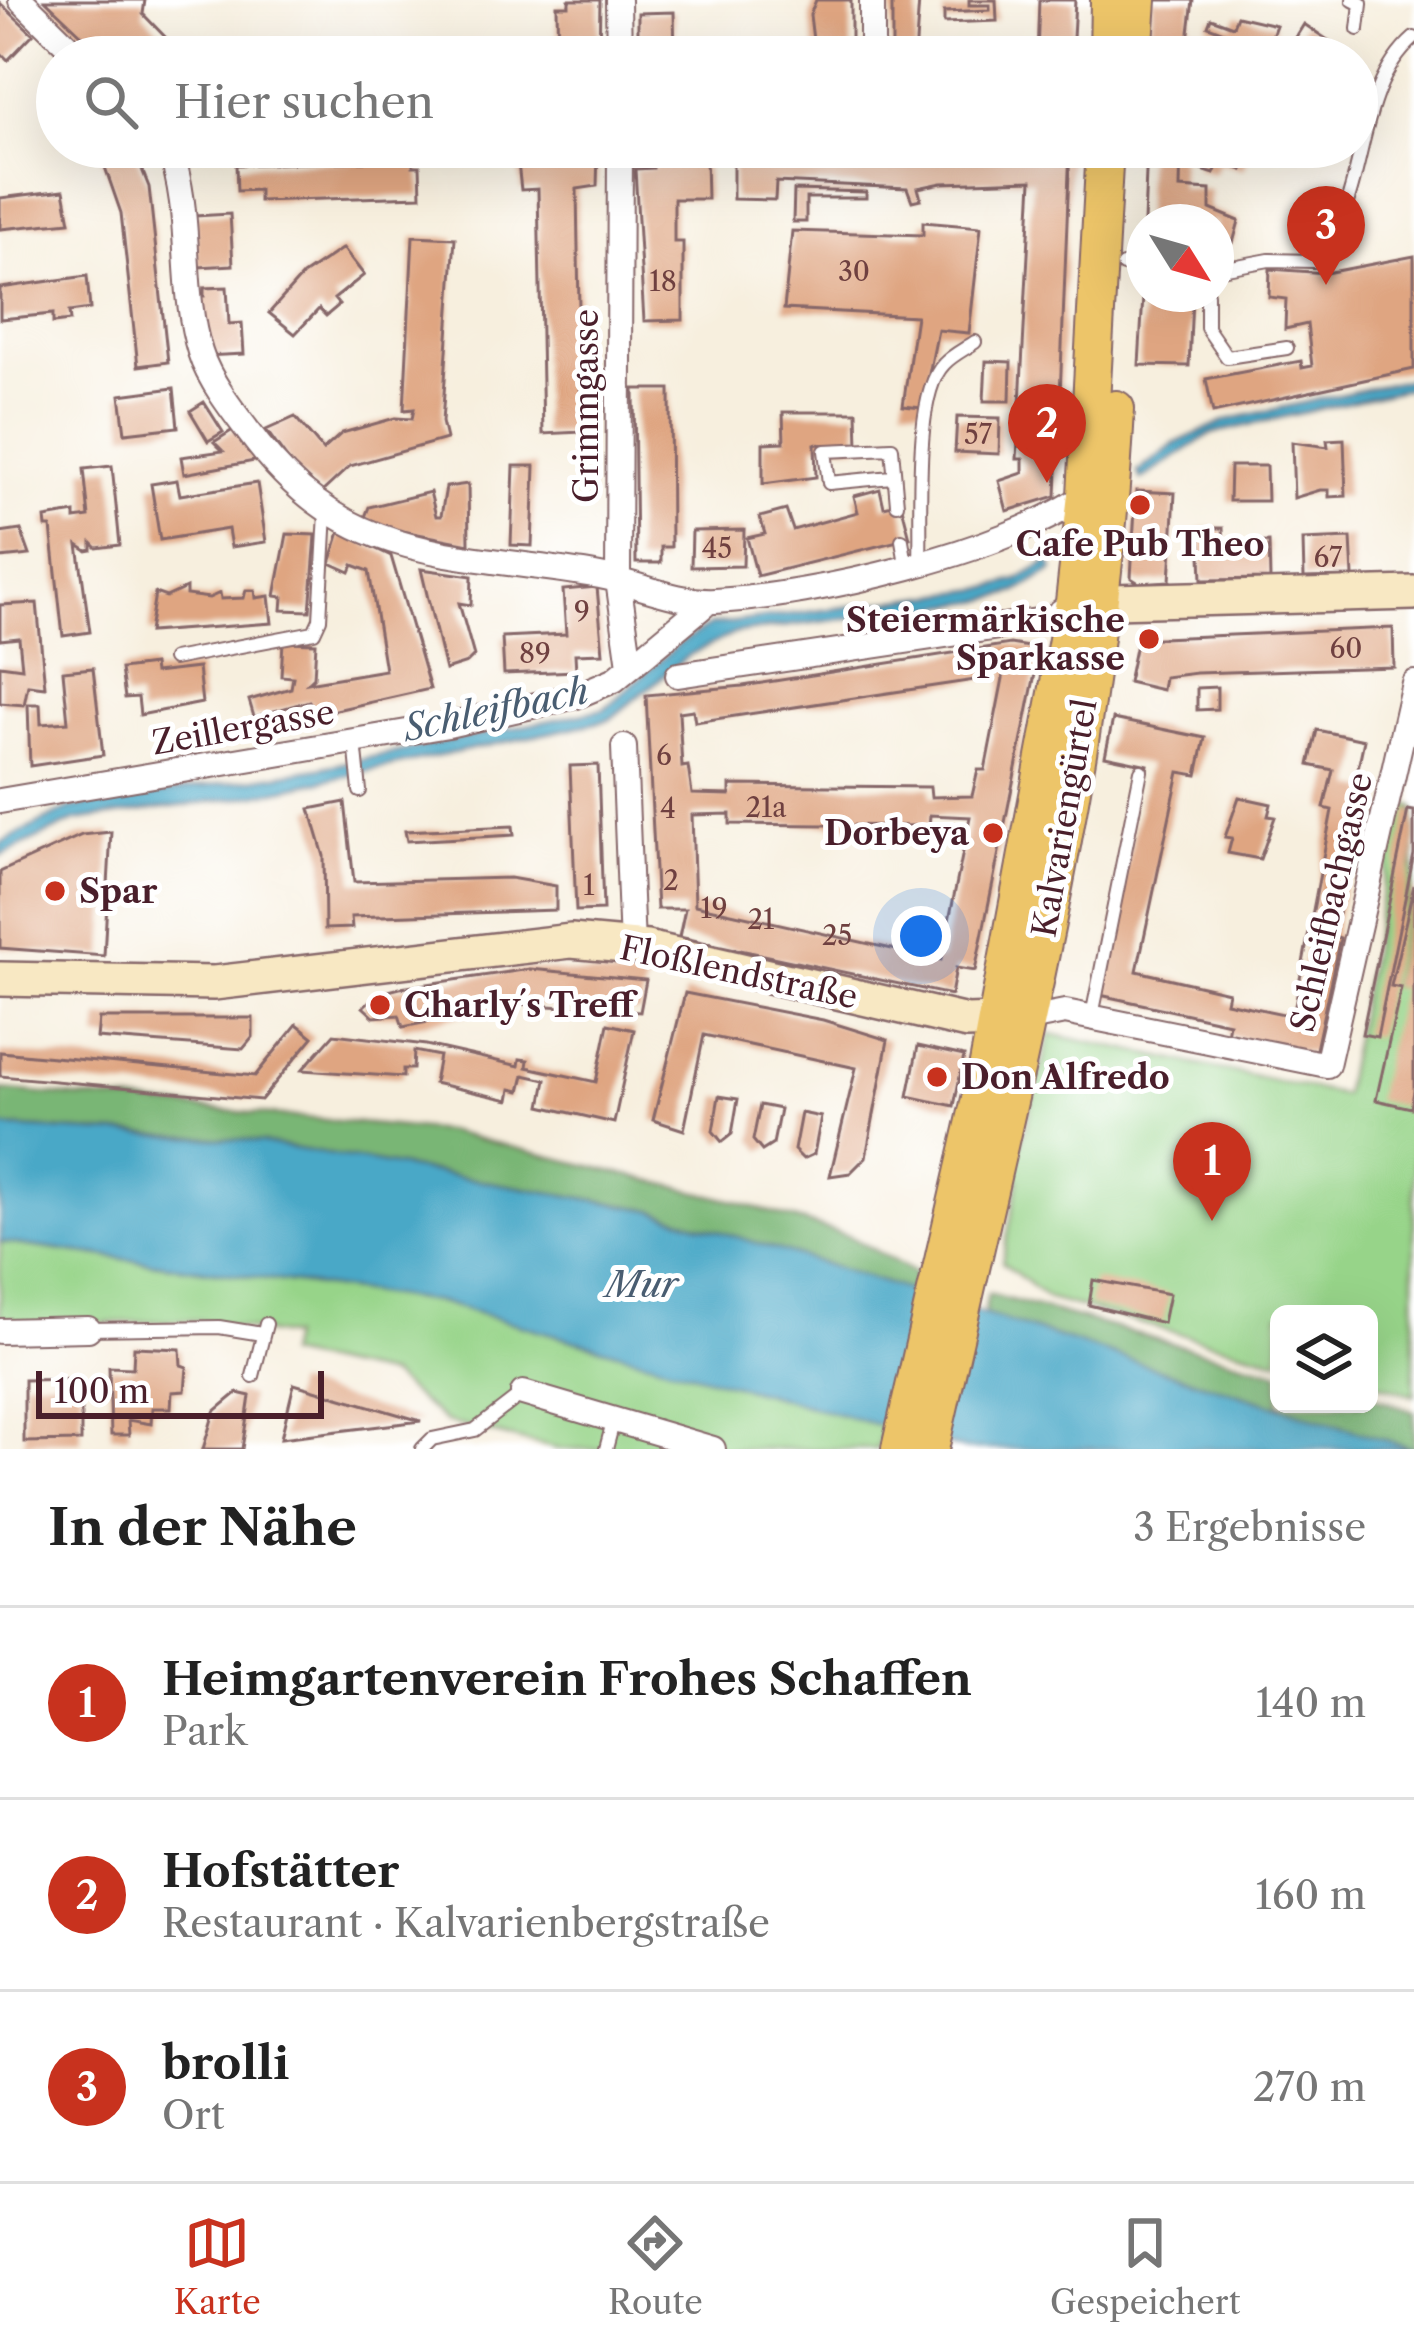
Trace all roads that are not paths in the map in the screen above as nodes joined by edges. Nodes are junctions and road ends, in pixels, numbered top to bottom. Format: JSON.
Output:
{"nodes":[{"id":1,"x":21,"y":0,"type":"edge"},
{"id":2,"x":618,"y":0,"type":"edge"},
{"id":3,"x":872,"y":0,"type":"edge"},
{"id":4,"x":1109,"y":0,"type":"edge"},
{"id":5,"x":1138,"y":0,"type":"edge"},
{"id":6,"x":1353,"y":0,"type":"edge"},
{"id":7,"x":1358,"y":29,"type":"dead end"},
{"id":8,"x":58,"y":36,"type":"edge"},
{"id":9,"x":619,"y":36,"type":"edge"},
{"id":10,"x":872,"y":36,"type":"edge"},
{"id":11,"x":1108,"y":36,"type":"edge"},
{"id":12,"x":1135,"y":36,"type":"edge"},
{"id":13,"x":1414,"y":38,"type":"edge"},
{"id":14,"x":1378,"y":88,"type":"edge"},
{"id":15,"x":177,"y":168,"type":"edge"},
{"id":16,"x":620,"y":168,"type":"edge"},
{"id":17,"x":1104,"y":168,"type":"edge"},
{"id":18,"x":1129,"y":168,"type":"edge"},
{"id":19,"x":1355,"y":168,"type":"edge"},
{"id":20,"x":1131,"y":204,"type":"edge"},
{"id":21,"x":1234,"y":267,"type":"edge"},
{"id":22,"x":1128,"y":312,"type":"edge"},
{"id":23,"x":1207,"y":312,"type":"edge"},
{"id":24,"x":975,"y":341,"type":"dead end"},
{"id":25,"x":1287,"y":348,"type":"dead end"},
{"id":26,"x":892,"y":477,"type":"junction"},
{"id":27,"x":1086,"y":495,"type":"junction"},
{"id":28,"x":896,"y":504,"type":"dead end"},
{"id":29,"x":326,"y":513,"type":"junction"},
{"id":30,"x":910,"y":555,"type":"junction"},
{"id":31,"x":618,"y":580,"type":"junction"},
{"id":32,"x":1414,"y":593,"type":"edge"},
{"id":33,"x":709,"y":602,"type":"junction"},
{"id":34,"x":1089,"y":604,"type":"junction"},
{"id":35,"x":173,"y":659,"type":"dead end"},
{"id":36,"x":630,"y":665,"type":"junction"},
{"id":37,"x":678,"y":675,"type":"dead end"},
{"id":38,"x":1414,"y":683,"type":"edge"},
{"id":39,"x":624,"y":747,"type":"dead end"},
{"id":40,"x":356,"y":749,"type":"junction"},
{"id":41,"x":1141,"y":771,"type":"dead end"},
{"id":42,"x":360,"y":791,"type":"dead end"},
{"id":43,"x":0,"y":801,"type":"edge"},
{"id":44,"x":632,"y":946,"type":"junction"},
{"id":45,"x":0,"y":979,"type":"edge"},
{"id":46,"x":1091,"y":1017,"type":"junction"},
{"id":47,"x":1010,"y":1022,"type":"junction"},
{"id":48,"x":1327,"y":1065,"type":"joint"},
{"id":49,"x":955,"y":1264,"type":"junction"},
{"id":50,"x":88,"y":1329,"type":"joint"},
{"id":51,"x":0,"y":1331,"type":"edge"},
{"id":52,"x":253,"y":1376,"type":"dead end"},
{"id":53,"x":523,"y":1393,"type":"joint"},
{"id":54,"x":615,"y":1418,"type":"junction"},
{"id":55,"x":422,"y":1449,"type":"edge"},
{"id":56,"x":606,"y":1449,"type":"edge"},
{"id":57,"x":713,"y":1449,"type":"edge"},
{"id":58,"x":900,"y":1449,"type":"edge"},
{"id":59,"x":930,"y":1449,"type":"edge"}],
"edges":[{"from":1,"to":8,"type":"street"},
{"from":2,"to":9,"type":"street"},
{"from":3,"to":10,"type":"street"},
{"from":4,"to":11,"type":"main road"},
{"from":5,"to":12,"type":"main road"},
{"from":6,"to":7,"type":"lane"},
{"from":13,"to":14,"type":"lane"},
{"from":15,"to":29,"type":"street"},
{"from":16,"to":31,"type":"street","name":"Grimmgasse"},
{"from":17,"to":27,"type":"main road","name":"Kalvariengürtel"},
{"from":18,"to":20,"type":"main road","name":"Kalvariengürtel"},
{"from":19,"to":21,"type":"lane"},
{"from":22,"to":34,"type":"main road","name":"Kalvariengürtel"},
{"from":23,"to":25,"type":"lane"},
{"from":24,"to":30,"type":"lane"},
{"from":26,"to":26,"type":"lane"},
{"from":26,"to":28,"type":"lane"},
{"from":27,"to":30,"type":"street"},
{"from":27,"to":34,"type":"main road","name":"Kalvariengürtel"},
{"from":29,"to":31,"type":"street"},
{"from":29,"to":35,"type":"lane"},
{"from":30,"to":33,"type":"street"},
{"from":31,"to":33,"type":"street"},
{"from":31,"to":36,"type":"street","name":"Grimmgasse"},
{"from":32,"to":34,"type":"main road"},
{"from":33,"to":36,"type":"street","name":"Zeillergasse"},
{"from":34,"to":37,"type":"street"},
{"from":34,"to":47,"type":"main road","name":"Kalvariengürtel"},
{"from":36,"to":40,"type":"street","name":"Zeillergasse"},
{"from":38,"to":48,"type":"street","name":"Schleifbachgasse"},
{"from":39,"to":44,"type":"street"},
{"from":40,"to":42,"type":"lane"},
{"from":40,"to":43,"type":"street","name":"Zeillergasse"},
{"from":41,"to":46,"type":"lane","name":"Kalvariengürtel"},
{"from":44,"to":45,"type":"main road","name":"Floßlendstraße"},
{"from":44,"to":47,"type":"main road","name":"Floßlendstraße"},
{"from":46,"to":47,"type":"street","name":"Floßlendstraße"},
{"from":46,"to":48,"type":"street","name":"Floßlendstraße"},
{"from":47,"to":49,"type":"main road","name":"Kalvariengürtel"},
{"from":49,"to":58,"type":"main road"},
{"from":49,"to":59,"type":"main road"},
{"from":50,"to":51,"type":"street"},
{"from":50,"to":52,"type":"lane"},
{"from":53,"to":54,"type":"street"},
{"from":53,"to":55,"type":"lane"},
{"from":54,"to":56,"type":"lane"},
{"from":54,"to":57,"type":"street"}]}
